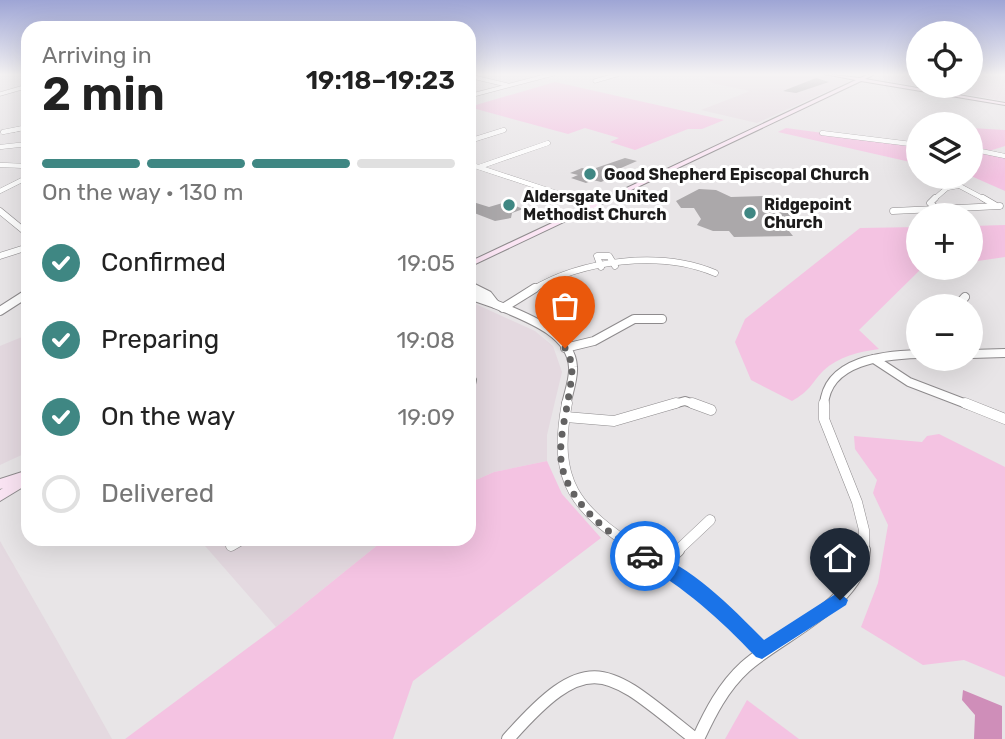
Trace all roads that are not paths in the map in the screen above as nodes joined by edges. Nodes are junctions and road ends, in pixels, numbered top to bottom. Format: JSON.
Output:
{"nodes":[{"id":1,"x":811,"y":108,"type":"edge"},
{"id":2,"x":21,"y":128,"type":"edge"},
{"id":3,"x":2,"y":130,"type":"edge"},
{"id":4,"x":503,"y":130,"type":"dead end"},
{"id":5,"x":813,"y":132,"type":"dead end"},
{"id":6,"x":476,"y":139,"type":"edge"},
{"id":7,"x":548,"y":143,"type":"dead end"},
{"id":8,"x":906,"y":143,"type":"edge"},
{"id":9,"x":21,"y":144,"type":"edge"},
{"id":10,"x":14,"y":145,"type":"junction"},
{"id":11,"x":0,"y":147,"type":"edge"},
{"id":12,"x":983,"y":151,"type":"edge"},
{"id":13,"x":1005,"y":156,"type":"edge"},
{"id":14,"x":0,"y":165,"type":"edge"},
{"id":15,"x":21,"y":166,"type":"edge"},
{"id":16,"x":476,"y":166,"type":"edge"},
{"id":17,"x":479,"y":167,"type":"junction"},
{"id":18,"x":21,"y":180,"type":"edge"},
{"id":19,"x":946,"y":189,"type":"edge"},
{"id":20,"x":964,"y":189,"type":"edge"},
{"id":21,"x":0,"y":191,"type":"edge"},
{"id":22,"x":930,"y":203,"type":"edge"},
{"id":23,"x":595,"y":206,"type":"junction"},
{"id":24,"x":1003,"y":207,"type":"edge"},
{"id":25,"x":983,"y":208,"type":"edge"},
{"id":26,"x":906,"y":210,"type":"edge"},
{"id":27,"x":0,"y":211,"type":"edge"},
{"id":28,"x":892,"y":211,"type":"dead end"},
{"id":29,"x":21,"y":228,"type":"edge"},
{"id":30,"x":21,"y":249,"type":"edge"},
{"id":31,"x":0,"y":256,"type":"edge"},
{"id":32,"x":476,"y":262,"type":"edge"},
{"id":33,"x":615,"y":266,"type":"junction"},
{"id":34,"x":601,"y":267,"type":"junction"},
{"id":35,"x":715,"y":273,"type":"dead end"},
{"id":36,"x":476,"y":289,"type":"edge"},
{"id":37,"x":476,"y":298,"type":"edge"},
{"id":38,"x":21,"y":300,"type":"edge"},
{"id":39,"x":499,"y":306,"type":"junction"},
{"id":40,"x":0,"y":311,"type":"edge"},
{"id":41,"x":662,"y":319,"type":"dead end"},
{"id":42,"x":565,"y":348,"type":"junction"},
{"id":43,"x":1005,"y":353,"type":"edge"},
{"id":44,"x":983,"y":354,"type":"edge"},
{"id":45,"x":906,"y":355,"type":"edge"},
{"id":46,"x":874,"y":359,"type":"junction"},
{"id":47,"x":711,"y":410,"type":"dead end"},
{"id":48,"x":566,"y":417,"type":"junction"},
{"id":49,"x":1005,"y":419,"type":"edge"},
{"id":50,"x":21,"y":478,"type":"edge"},
{"id":51,"x":21,"y":481,"type":"edge"},
{"id":52,"x":0,"y":484,"type":"edge"},
{"id":53,"x":0,"y":496,"type":"edge"},
{"id":54,"x":710,"y":520,"type":"dead end"},
{"id":55,"x":662,"y":565,"type":"junction"},
{"id":56,"x":762,"y":651,"type":"junction"},
{"id":57,"x":508,"y":739,"type":"edge"},
{"id":58,"x":696,"y":739,"type":"edge"}],
"edges":[{"from":1,"to":23,"type":"main road"},
{"from":2,"to":3,"type":"street"},
{"from":3,"to":10,"type":"street"},
{"from":4,"to":6,"type":"street"},
{"from":5,"to":8,"type":"street"},
{"from":7,"to":17,"type":"street"},
{"from":9,"to":10,"type":"street"},
{"from":10,"to":11,"type":"street"},
{"from":12,"to":13,"type":"street"},
{"from":14,"to":15,"type":"street"},
{"from":16,"to":17,"type":"street"},
{"from":17,"to":23,"type":"street"},
{"from":18,"to":21,"type":"street"},
{"from":19,"to":22,"type":"street"},
{"from":20,"to":24,"type":"street"},
{"from":23,"to":32,"type":"main road"},
{"from":24,"to":25,"type":"street"},
{"from":26,"to":28,"type":"street"},
{"from":27,"to":29,"type":"street"},
{"from":30,"to":31,"type":"street"},
{"from":33,"to":34,"type":"street"},
{"from":33,"to":34,"type":"street"},
{"from":33,"to":35,"type":"street"},
{"from":34,"to":39,"type":"street"},
{"from":36,"to":39,"type":"street"},
{"from":37,"to":39,"type":"street"},
{"from":38,"to":40,"type":"street"},
{"from":39,"to":42,"type":"street"},
{"from":41,"to":42,"type":"street"},
{"from":42,"to":48,"type":"street"},
{"from":43,"to":44,"type":"street"},
{"from":45,"to":46,"type":"street"},
{"from":46,"to":49,"type":"street"},
{"from":46,"to":56,"type":"street"},
{"from":47,"to":48,"type":"street"},
{"from":48,"to":55,"type":"street"},
{"from":50,"to":52,"type":"main road"},
{"from":51,"to":53,"type":"main road"},
{"from":54,"to":55,"type":"street"},
{"from":55,"to":56,"type":"street"},
{"from":56,"to":58,"type":"street"},
{"from":57,"to":58,"type":"street"}]}
